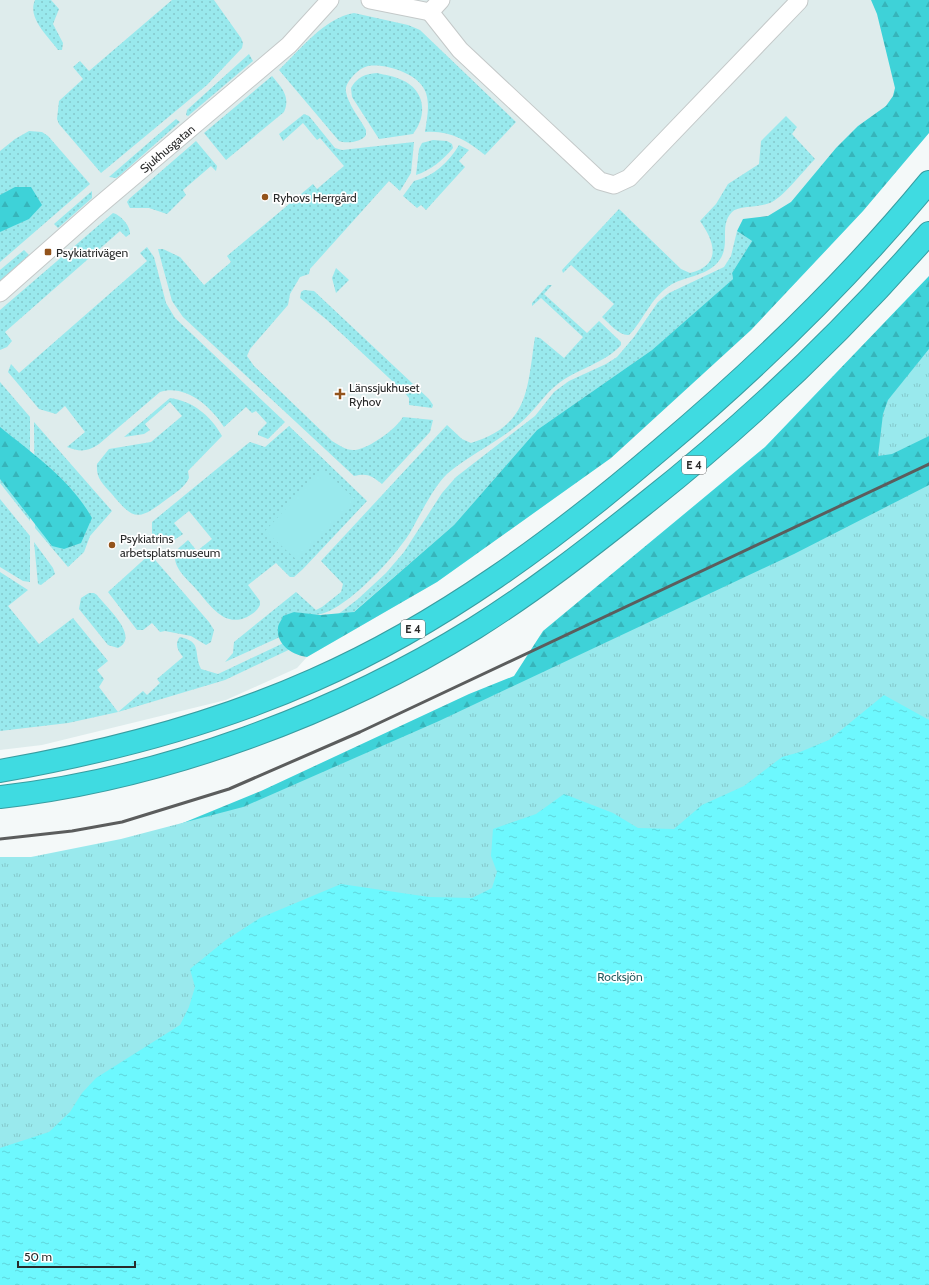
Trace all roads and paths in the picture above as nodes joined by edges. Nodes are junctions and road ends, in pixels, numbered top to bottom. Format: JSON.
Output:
{"nodes":[{"id":1,"x":330,"y":0,"type":"edge"},
{"id":2,"x":370,"y":0,"type":"edge"},
{"id":3,"x":799,"y":0,"type":"edge"},
{"id":4,"x":436,"y":6,"type":"edge"},
{"id":5,"x":929,"y":182,"type":"edge"},
{"id":6,"x":929,"y":233,"type":"edge"},
{"id":7,"x":0,"y":293,"type":"edge"},
{"id":8,"x":0,"y":771,"type":"edge"},
{"id":9,"x":0,"y":797,"type":"edge"}],
"edges":[{"from":1,"to":7,"type":"street","name":"Sjukhusgatan"},
{"from":2,"to":4,"type":"street"},
{"from":3,"to":4,"type":"street"},
{"from":5,"to":8,"type":"highway","number":"E 4"},
{"from":6,"to":9,"type":"highway","number":"E 4"}]}
